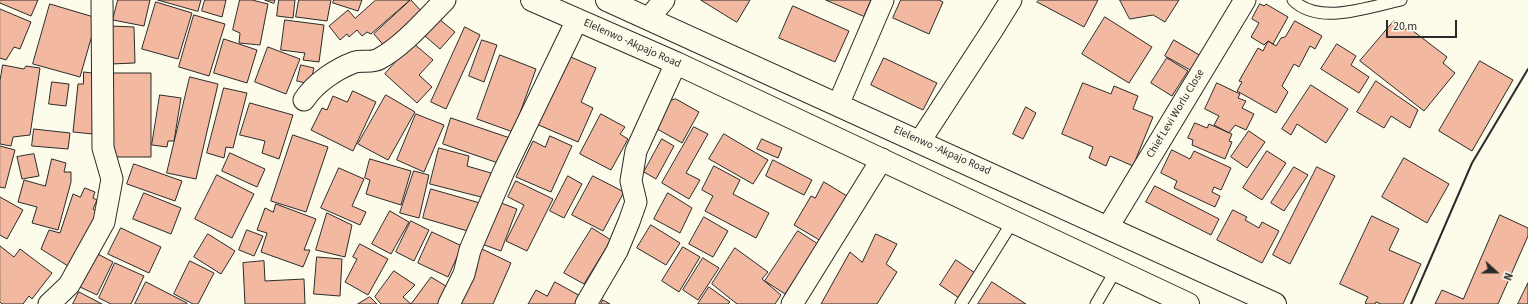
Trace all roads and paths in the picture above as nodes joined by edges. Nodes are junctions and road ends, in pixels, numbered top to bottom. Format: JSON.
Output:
{"nodes":[{"id":1,"x":102,"y":0,"type":"edge"},
{"id":2,"x":445,"y":0,"type":"edge"},
{"id":3,"x":532,"y":0,"type":"edge"},
{"id":4,"x":607,"y":0,"type":"edge"},
{"id":5,"x":664,"y":0,"type":"edge"},
{"id":6,"x":883,"y":0,"type":"edge"},
{"id":7,"x":1010,"y":0,"type":"edge"},
{"id":8,"x":1245,"y":0,"type":"edge"},
{"id":9,"x":1292,"y":0,"type":"edge"},
{"id":10,"x":1401,"y":0,"type":"edge"},
{"id":11,"x":649,"y":18,"type":"junction"},
{"id":12,"x":577,"y":20,"type":"junction"},
{"id":13,"x":676,"y":63,"type":"junction"},
{"id":14,"x":304,"y":100,"type":"dead end"},
{"id":15,"x":838,"y":105,"type":"junction"},
{"id":16,"x":920,"y":141,"type":"junction"},
{"id":17,"x":882,"y":160,"type":"junction"},
{"id":18,"x":1013,"y":221,"type":"junction"},
{"id":19,"x":1108,"y":227,"type":"junction"},
{"id":20,"x":1116,"y":270,"type":"junction"},
{"id":21,"x":49,"y":304,"type":"edge"},
{"id":22,"x":449,"y":304,"type":"edge"},
{"id":23,"x":586,"y":304,"type":"edge"},
{"id":24,"x":792,"y":304,"type":"edge"},
{"id":25,"x":961,"y":304,"type":"edge"},
{"id":26,"x":1096,"y":304,"type":"edge"},
{"id":27,"x":1188,"y":304,"type":"edge"},
{"id":28,"x":1275,"y":304,"type":"edge"}],
"edges":[{"from":1,"to":21,"type":"street"},
{"from":2,"to":14,"type":"street"},
{"from":3,"to":12,"type":"main road","name":"Elelenwo -Akpajo Road"},
{"from":4,"to":11,"type":"main road","name":"Elelenwo -Akpajo Road"},
{"from":5,"to":11,"type":"street"},
{"from":6,"to":15,"type":"street"},
{"from":7,"to":16,"type":"street"},
{"from":8,"to":19,"type":"street","name":"Chief Levi Worlu Close"},
{"from":9,"to":10,"type":"lane"},
{"from":11,"to":15,"type":"main road","name":"Elelenwo -Akpajo Road"},
{"from":12,"to":13,"type":"main road","name":"Elelenwo -Akpajo Road"},
{"from":12,"to":22,"type":"street"},
{"from":13,"to":17,"type":"main road","name":"Elelenwo -Akpajo Road"},
{"from":13,"to":23,"type":"street"},
{"from":15,"to":16,"type":"main road","name":"Elelenwo -Akpajo Road"},
{"from":16,"to":19,"type":"main road","name":"Elelenwo -Akpajo Road"},
{"from":17,"to":18,"type":"main road","name":"Elelenwo -Akpajo Road"},
{"from":17,"to":24,"type":"street"},
{"from":18,"to":20,"type":"main road","name":"Elelenwo -Akpajo Road"},
{"from":18,"to":25,"type":"lane"},
{"from":19,"to":28,"type":"main road","name":"Elelenwo -Akpajo Road"},
{"from":20,"to":26,"type":"lane"},
{"from":20,"to":27,"type":"main road","name":"Elelenwo -Akpajo Road"}]}
